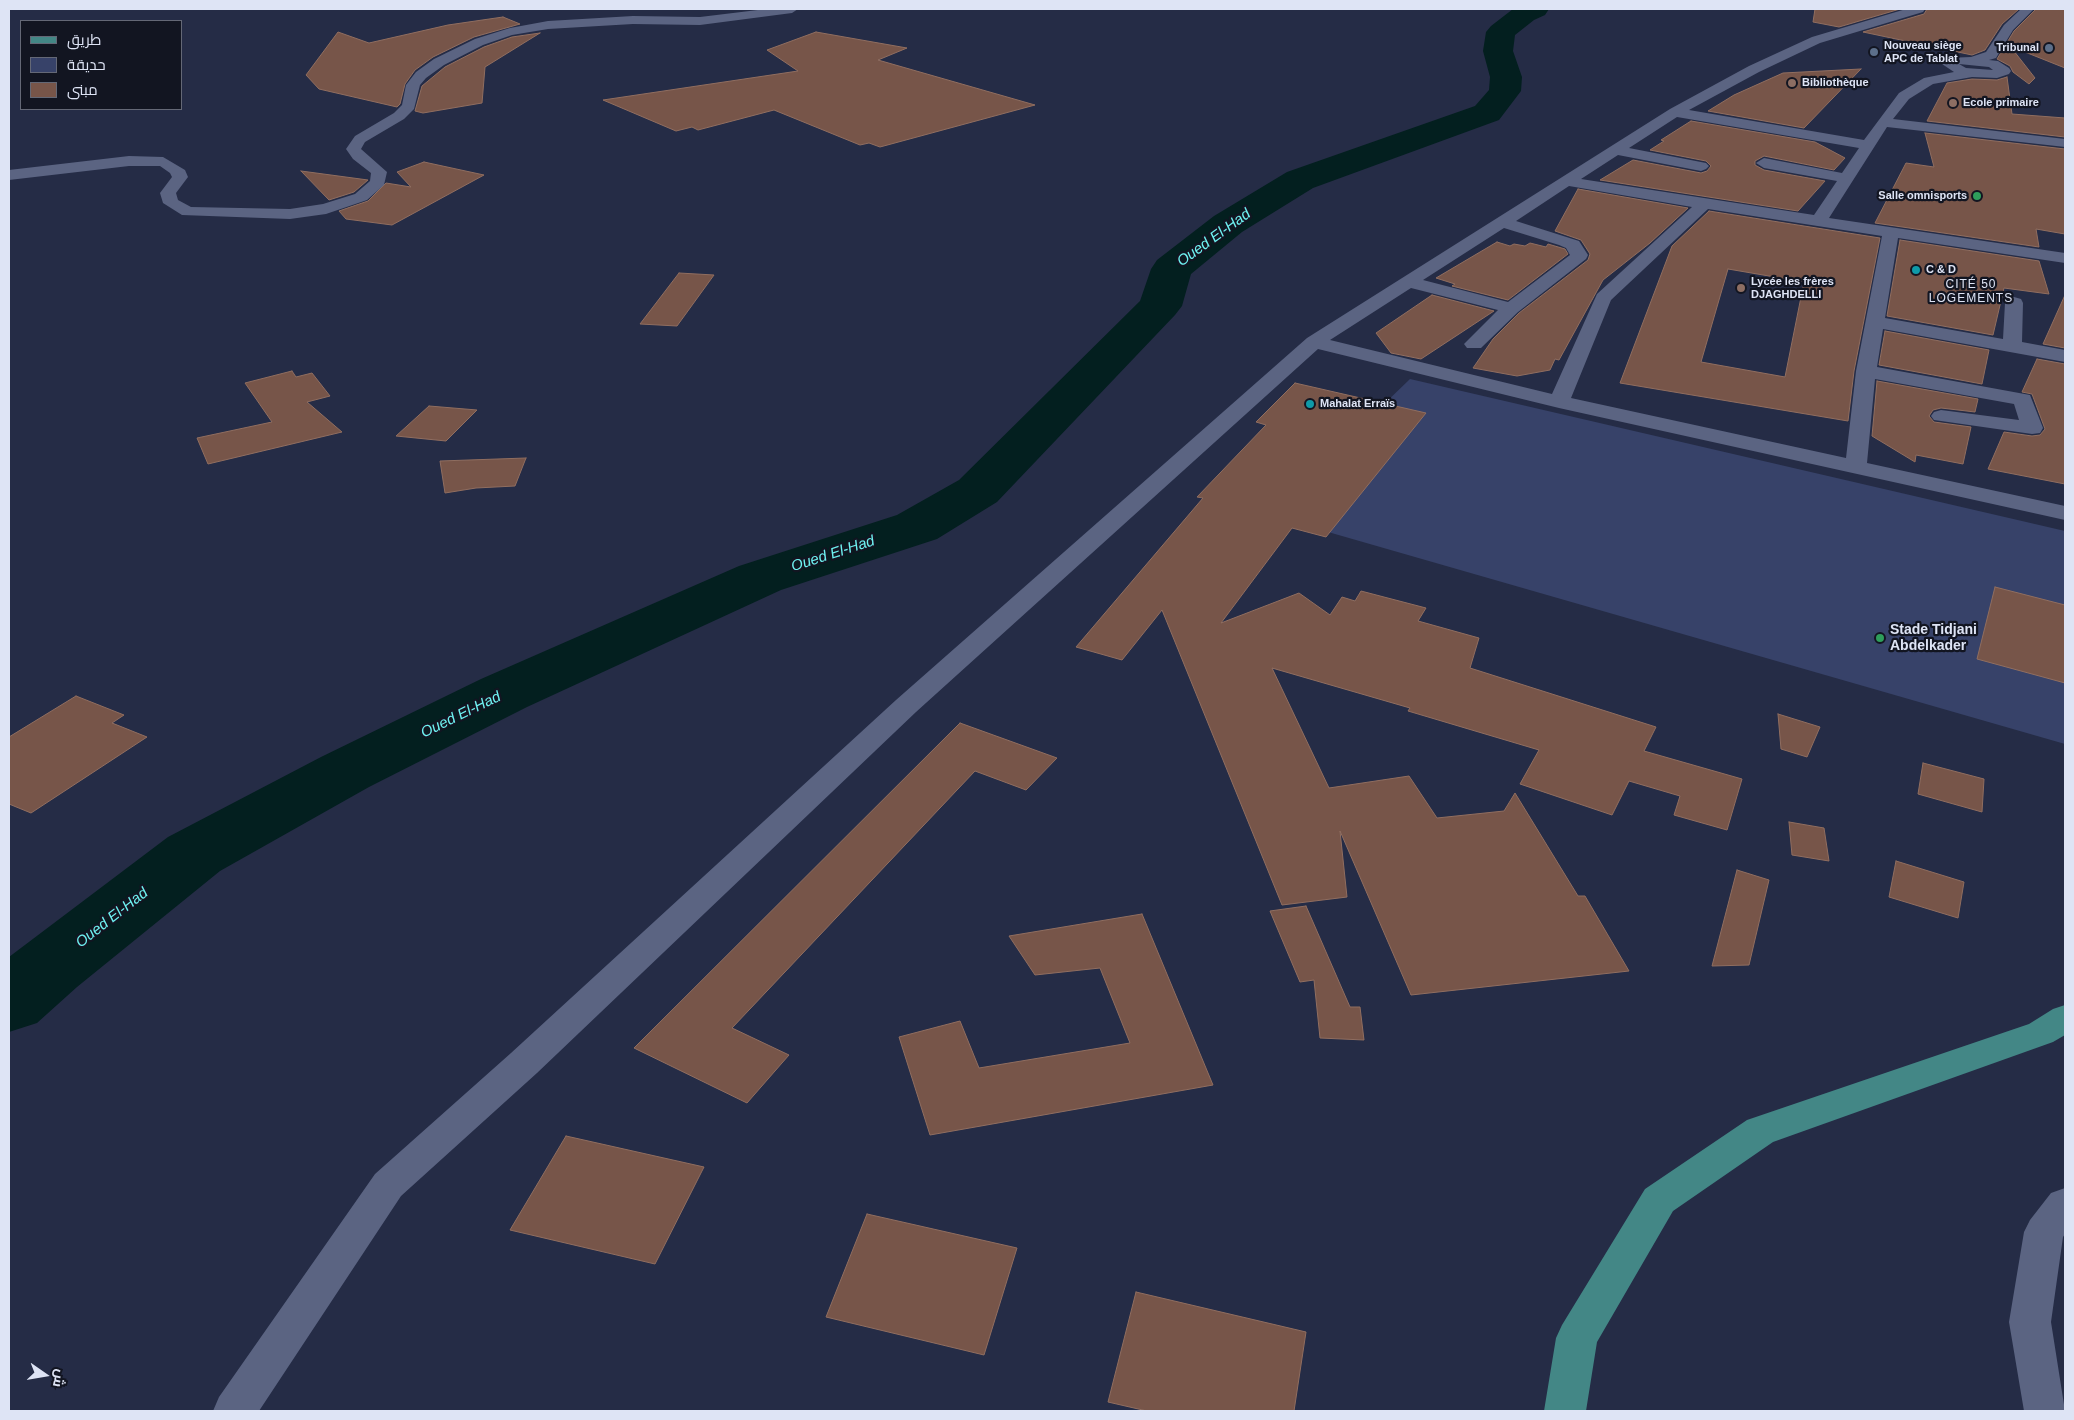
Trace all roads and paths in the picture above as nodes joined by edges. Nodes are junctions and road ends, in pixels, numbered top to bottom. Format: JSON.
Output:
{"nodes":[{"id":1,"x":792,"y":9,"type":"edge"},
{"id":2,"x":1919,"y":9,"type":"edge"},
{"id":3,"x":2028,"y":9,"type":"edge"},
{"id":4,"x":1992,"y":59,"type":"junction"},
{"id":5,"x":1973,"y":66,"type":"junction"},
{"id":6,"x":1940,"y":77,"type":"junction"},
{"id":7,"x":1675,"y":112,"type":"junction"},
{"id":8,"x":1882,"y":122,"type":"junction"},
{"id":9,"x":2065,"y":143,"type":"edge"},
{"id":10,"x":1868,"y":145,"type":"junction"},
{"id":11,"x":1615,"y":150,"type":"junction"},
{"id":12,"x":1764,"y":163,"type":"dead end"},
{"id":13,"x":1701,"y":166,"type":"dead end"},
{"id":14,"x":9,"y":175,"type":"edge"},
{"id":15,"x":1846,"y":178,"type":"junction"},
{"id":16,"x":1566,"y":181,"type":"junction"},
{"id":17,"x":1704,"y":204,"type":"junction"},
{"id":18,"x":1502,"y":222,"type":"junction"},
{"id":19,"x":1818,"y":222,"type":"junction"},
{"id":20,"x":1891,"y":232,"type":"junction"},
{"id":21,"x":2065,"y":258,"type":"edge"},
{"id":22,"x":1408,"y":282,"type":"junction"},
{"id":23,"x":2014,"y":302,"type":"dead end"},
{"id":24,"x":1511,"y":308,"type":"junction"},
{"id":25,"x":1876,"y":322,"type":"junction"},
{"id":26,"x":1314,"y":342,"type":"junction"},
{"id":27,"x":1474,"y":344,"type":"dead end"},
{"id":28,"x":2012,"y":346,"type":"junction"},
{"id":29,"x":2065,"y":356,"type":"edge"},
{"id":30,"x":1866,"y":371,"type":"junction"},
{"id":31,"x":1559,"y":402,"type":"junction"},
{"id":32,"x":1941,"y":416,"type":"dead end"},
{"id":33,"x":1856,"y":467,"type":"junction"},
{"id":34,"x":2065,"y":513,"type":"edge"},
{"id":35,"x":2065,"y":1018,"type":"edge"},
{"id":36,"x":2065,"y":1204,"type":"edge"},
{"id":37,"x":234,"y":1411,"type":"edge"},
{"id":38,"x":1565,"y":1411,"type":"edge"},
{"id":39,"x":2044,"y":1411,"type":"edge"}],
"edges":[{"from":1,"to":14,"type":"street"},
{"from":2,"to":7,"type":"street"},
{"from":3,"to":4,"type":"street"},
{"from":4,"to":5,"type":"street"},
{"from":4,"to":5,"type":"street"},
{"from":5,"to":6,"type":"street"},
{"from":5,"to":6,"type":"street"},
{"from":6,"to":8,"type":"street"},
{"from":7,"to":10,"type":"street"},
{"from":7,"to":11,"type":"street"},
{"from":8,"to":9,"type":"street"},
{"from":8,"to":10,"type":"street"},
{"from":10,"to":15,"type":"street"},
{"from":11,"to":13,"type":"street"},
{"from":11,"to":16,"type":"street"},
{"from":12,"to":15,"type":"street"},
{"from":15,"to":19,"type":"street"},
{"from":16,"to":17,"type":"street"},
{"from":16,"to":18,"type":"street"},
{"from":17,"to":19,"type":"street"},
{"from":17,"to":31,"type":"street"},
{"from":18,"to":22,"type":"street"},
{"from":18,"to":24,"type":"street"},
{"from":19,"to":20,"type":"street"},
{"from":20,"to":21,"type":"street"},
{"from":20,"to":25,"type":"street"},
{"from":22,"to":24,"type":"street"},
{"from":22,"to":26,"type":"street"},
{"from":23,"to":28,"type":"street"},
{"from":24,"to":27,"type":"street"},
{"from":25,"to":28,"type":"street"},
{"from":25,"to":30,"type":"street"},
{"from":26,"to":31,"type":"street"},
{"from":26,"to":37,"type":"street"},
{"from":28,"to":29,"type":"street"},
{"from":30,"to":32,"type":"street"},
{"from":30,"to":33,"type":"street"},
{"from":31,"to":33,"type":"street"},
{"from":33,"to":34,"type":"street"},
{"from":35,"to":38,"type":"main road"},
{"from":36,"to":39,"type":"street"}]}
